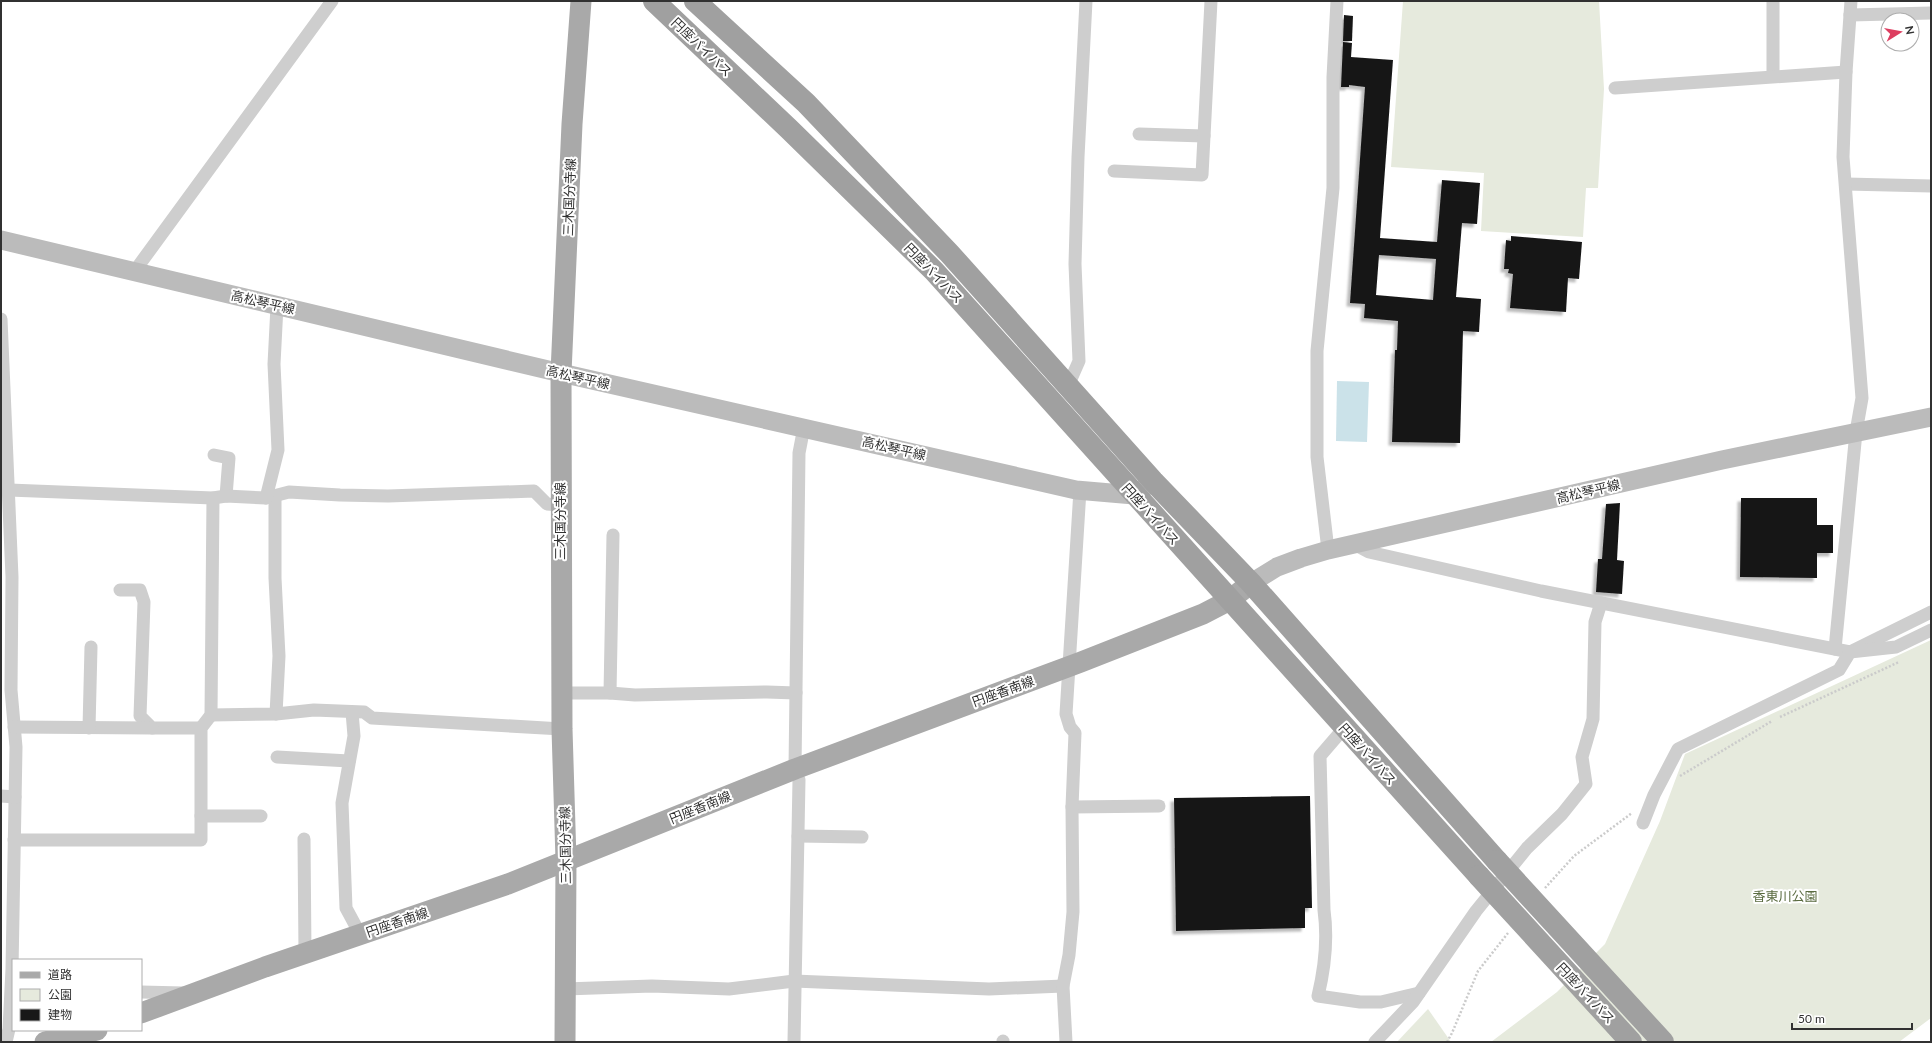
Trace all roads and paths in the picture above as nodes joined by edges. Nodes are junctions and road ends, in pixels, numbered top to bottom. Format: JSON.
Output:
{"nodes":[{"id":1,"x":332,"y":1,"type":"edge"},
{"id":2,"x":581,"y":1,"type":"edge"},
{"id":3,"x":654,"y":1,"type":"edge"},
{"id":4,"x":695,"y":1,"type":"edge"},
{"id":5,"x":1086,"y":1,"type":"edge"},
{"id":6,"x":1211,"y":1,"type":"edge"},
{"id":7,"x":1337,"y":1,"type":"edge"},
{"id":8,"x":1773,"y":1,"type":"edge"},
{"id":9,"x":1851,"y":1,"type":"edge"},
{"id":10,"x":1931,"y":12,"type":"edge"},
{"id":11,"x":1850,"y":15,"type":"junction"},
{"id":12,"x":1846,"y":72,"type":"junction"},
{"id":13,"x":1773,"y":76,"type":"junction"},
{"id":14,"x":1615,"y":88,"type":"dead end"},
{"id":15,"x":1139,"y":134,"type":"dead end"},
{"id":16,"x":1204,"y":136,"type":"junction"},
{"id":17,"x":1114,"y":171,"type":"dead end"},
{"id":18,"x":1846,"y":184,"type":"junction"},
{"id":19,"x":1931,"y":186,"type":"edge"},
{"id":20,"x":1,"y":240,"type":"edge"},
{"id":21,"x":134,"y":272,"type":"junction"},
{"id":22,"x":277,"y":306,"type":"junction"},
{"id":23,"x":1,"y":319,"type":"edge"},
{"id":24,"x":561,"y":373,"type":"junction"},
{"id":25,"x":1068,"y":386,"type":"junction"},
{"id":26,"x":1931,"y":417,"type":"edge"},
{"id":27,"x":804,"y":427,"type":"junction"},
{"id":28,"x":1856,"y":432,"type":"junction"},
{"id":29,"x":214,"y":455,"type":"dead end"},
{"id":30,"x":1153,"y":481,"type":"junction"},
{"id":31,"x":9,"y":490,"type":"junction"},
{"id":32,"x":1080,"y":490,"type":"junction"},
{"id":33,"x":1134,"y":495,"type":"junction"},
{"id":34,"x":220,"y":497,"type":"junction"},
{"id":35,"x":270,"y":497,"type":"junction"},
{"id":36,"x":560,"y":506,"type":"junction"},
{"id":37,"x":5,"y":516,"type":"edge"},
{"id":38,"x":613,"y":535,"type":"dead end"},
{"id":39,"x":1354,"y":544,"type":"junction"},
{"id":40,"x":1328,"y":550,"type":"junction"},
{"id":41,"x":1251,"y":583,"type":"junction"},
{"id":42,"x":120,"y":590,"type":"dead end"},
{"id":43,"x":1230,"y":600,"type":"junction"},
{"id":44,"x":1601,"y":603,"type":"junction"},
{"id":45,"x":1931,"y":612,"type":"edge"},
{"id":46,"x":1931,"y":630,"type":"edge"},
{"id":47,"x":6,"y":634,"type":"edge"},
{"id":48,"x":91,"y":647,"type":"dead end"},
{"id":49,"x":1835,"y":649,"type":"junction"},
{"id":50,"x":1850,"y":652,"type":"junction"},
{"id":51,"x":1070,"y":666,"type":"junction"},
{"id":52,"x":562,"y":693,"type":"junction"},
{"id":53,"x":610,"y":693,"type":"junction"},
{"id":54,"x":796,"y":693,"type":"junction"},
{"id":55,"x":352,"y":712,"type":"junction"},
{"id":56,"x":276,"y":714,"type":"junction"},
{"id":57,"x":211,"y":715,"type":"junction"},
{"id":58,"x":1345,"y":727,"type":"junction"},
{"id":59,"x":14,"y":728,"type":"junction"},
{"id":60,"x":89,"y":728,"type":"junction"},
{"id":61,"x":152,"y":728,"type":"junction"},
{"id":62,"x":201,"y":728,"type":"junction"},
{"id":63,"x":562,"y":729,"type":"junction"},
{"id":64,"x":278,"y":757,"type":"dead end"},
{"id":65,"x":349,"y":761,"type":"junction"},
{"id":66,"x":795,"y":769,"type":"junction"},
{"id":67,"x":1,"y":796,"type":"edge"},
{"id":68,"x":15,"y":797,"type":"junction"},
{"id":69,"x":1159,"y":806,"type":"dead end"},
{"id":70,"x":1072,"y":807,"type":"junction"},
{"id":71,"x":202,"y":816,"type":"junction"},
{"id":72,"x":261,"y":816,"type":"dead end"},
{"id":73,"x":1643,"y":823,"type":"dead end"},
{"id":74,"x":798,"y":836,"type":"junction"},
{"id":75,"x":862,"y":837,"type":"dead end"},
{"id":76,"x":304,"y":839,"type":"dead end"},
{"id":77,"x":14,"y":840,"type":"junction"},
{"id":78,"x":566,"y":860,"type":"junction"},
{"id":79,"x":360,"y":934,"type":"junction"},
{"id":80,"x":305,"y":953,"type":"junction"},
{"id":81,"x":12,"y":959,"type":"edge"},
{"id":82,"x":1,"y":969,"type":"edge"},
{"id":83,"x":12,"y":969,"type":"edge"},
{"id":84,"x":794,"y":981,"type":"junction"},
{"id":85,"x":1064,"y":986,"type":"junction"},
{"id":86,"x":565,"y":989,"type":"junction"},
{"id":87,"x":142,"y":992,"type":"edge"},
{"id":88,"x":195,"y":993,"type":"junction"},
{"id":89,"x":1419,"y":993,"type":"junction"},
{"id":90,"x":12,"y":994,"type":"edge"},
{"id":91,"x":142,"y":1013,"type":"edge"},
{"id":92,"x":93,"y":1031,"type":"edge"},
{"id":93,"x":6,"y":1042,"type":"edge"},
{"id":94,"x":45,"y":1042,"type":"edge"},
{"id":95,"x":565,"y":1042,"type":"edge"},
{"id":96,"x":794,"y":1042,"type":"edge"},
{"id":97,"x":1066,"y":1042,"type":"edge"},
{"id":98,"x":1375,"y":1042,"type":"edge"},
{"id":99,"x":1631,"y":1042,"type":"edge"},
{"id":100,"x":1662,"y":1042,"type":"edge"}],
"edges":[{"from":1,"to":21,"type":"street"},
{"from":2,"to":24,"type":"main road","name":"三木国分寺線"},
{"from":3,"to":33,"type":"highway","name":"円座バイパス"},
{"from":4,"to":25,"type":"highway","name":"円座バイパス"},
{"from":5,"to":25,"type":"street"},
{"from":6,"to":16,"type":"street"},
{"from":7,"to":40,"type":"street"},
{"from":8,"to":13,"type":"street"},
{"from":9,"to":11,"type":"street"},
{"from":10,"to":11,"type":"street"},
{"from":11,"to":12,"type":"street"},
{"from":12,"to":13,"type":"street"},
{"from":12,"to":18,"type":"street"},
{"from":13,"to":14,"type":"street"},
{"from":15,"to":16,"type":"street"},
{"from":16,"to":17,"type":"street"},
{"from":18,"to":19,"type":"street"},
{"from":18,"to":28,"type":"street"},
{"from":20,"to":21,"type":"main road","name":"高松琴平線"},
{"from":21,"to":22,"type":"main road","name":"高松琴平線"},
{"from":22,"to":24,"type":"main road","name":"高松琴平線"},
{"from":22,"to":35,"type":"street"},
{"from":23,"to":31,"type":"street"},
{"from":24,"to":27,"type":"main road","name":"高松琴平線"},
{"from":24,"to":36,"type":"main road","name":"三木国分寺線"},
{"from":25,"to":30,"type":"highway","name":"円座バイパス"},
{"from":26,"to":28,"type":"main road","name":"高松琴平線"},
{"from":27,"to":32,"type":"main road","name":"高松琴平線"},
{"from":27,"to":54,"type":"street"},
{"from":28,"to":39,"type":"main road","name":"高松琴平線"},
{"from":28,"to":49,"type":"street"},
{"from":29,"to":34,"type":"street"},
{"from":30,"to":33,"type":"main road"},
{"from":30,"to":41,"type":"highway","name":"円座バイパス"},
{"from":31,"to":34,"type":"street"},
{"from":31,"to":37,"type":"street"},
{"from":32,"to":33,"type":"main road","name":"高松琴平線"},
{"from":32,"to":51,"type":"street"},
{"from":33,"to":43,"type":"highway","name":"円座バイパス"},
{"from":34,"to":35,"type":"street"},
{"from":34,"to":57,"type":"street"},
{"from":35,"to":36,"type":"street"},
{"from":35,"to":56,"type":"street"},
{"from":36,"to":52,"type":"main road","name":"三木国分寺線"},
{"from":37,"to":47,"type":"street"},
{"from":38,"to":53,"type":"street"},
{"from":39,"to":40,"type":"main road","name":"高松琴平線"},
{"from":39,"to":44,"type":"street"},
{"from":40,"to":41,"type":"main road","name":"高松琴平線"},
{"from":41,"to":43,"type":"main road","name":"円座香南線"},
{"from":41,"to":100,"type":"highway","name":"円座バイパス","bridge":true},
{"from":42,"to":61,"type":"street"},
{"from":43,"to":51,"type":"main road","name":"円座香南線"},
{"from":43,"to":58,"type":"highway","name":"円座バイパス"},
{"from":44,"to":49,"type":"street"},
{"from":44,"to":89,"type":"street"},
{"from":45,"to":50,"type":"street"},
{"from":46,"to":50,"type":"street"},
{"from":47,"to":59,"type":"street"},
{"from":48,"to":60,"type":"street"},
{"from":49,"to":50,"type":"street"},
{"from":50,"to":73,"type":"street"},
{"from":51,"to":66,"type":"main road","name":"円座香南線"},
{"from":51,"to":70,"type":"street"},
{"from":52,"to":53,"type":"street"},
{"from":52,"to":63,"type":"main road","name":"三木国分寺線"},
{"from":53,"to":54,"type":"street"},
{"from":54,"to":66,"type":"street"},
{"from":55,"to":56,"type":"street"},
{"from":55,"to":63,"type":"street"},
{"from":55,"to":65,"type":"street"},
{"from":56,"to":57,"type":"street"},
{"from":57,"to":62,"type":"street"},
{"from":58,"to":89,"type":"street"},
{"from":58,"to":99,"type":"highway","name":"円座バイパス","bridge":true},
{"from":59,"to":60,"type":"street"},
{"from":59,"to":68,"type":"street"},
{"from":60,"to":61,"type":"street"},
{"from":61,"to":62,"type":"street"},
{"from":62,"to":71,"type":"street"},
{"from":63,"to":78,"type":"main road","name":"三木国分寺線"},
{"from":64,"to":65,"type":"street"},
{"from":65,"to":79,"type":"street"},
{"from":66,"to":74,"type":"street"},
{"from":66,"to":78,"type":"main road","name":"円座香南線"},
{"from":67,"to":68,"type":"street"},
{"from":68,"to":77,"type":"street"},
{"from":69,"to":70,"type":"street"},
{"from":70,"to":85,"type":"street"},
{"from":71,"to":72,"type":"street"},
{"from":71,"to":77,"type":"street"},
{"from":74,"to":75,"type":"street"},
{"from":74,"to":84,"type":"street"},
{"from":76,"to":80,"type":"street"},
{"from":77,"to":81,"type":"street"},
{"from":78,"to":79,"type":"main road","name":"円座香南線"},
{"from":78,"to":86,"type":"main road","name":"三木国分寺線"},
{"from":79,"to":80,"type":"main road","name":"円座香南線"},
{"from":80,"to":88,"type":"main road","name":"円座香南線"},
{"from":82,"to":83,"type":"street"},
{"from":83,"to":90,"type":"street"},
{"from":84,"to":85,"type":"street"},
{"from":84,"to":86,"type":"street"},
{"from":84,"to":96,"type":"street"},
{"from":85,"to":97,"type":"street"},
{"from":86,"to":95,"type":"main road","name":"三木国分寺線"},
{"from":87,"to":88,"type":"street"},
{"from":88,"to":91,"type":"main road","name":"円座香南線"},
{"from":89,"to":98,"type":"street"},
{"from":90,"to":93,"type":"street"},
{"from":92,"to":94,"type":"main road"}]}
